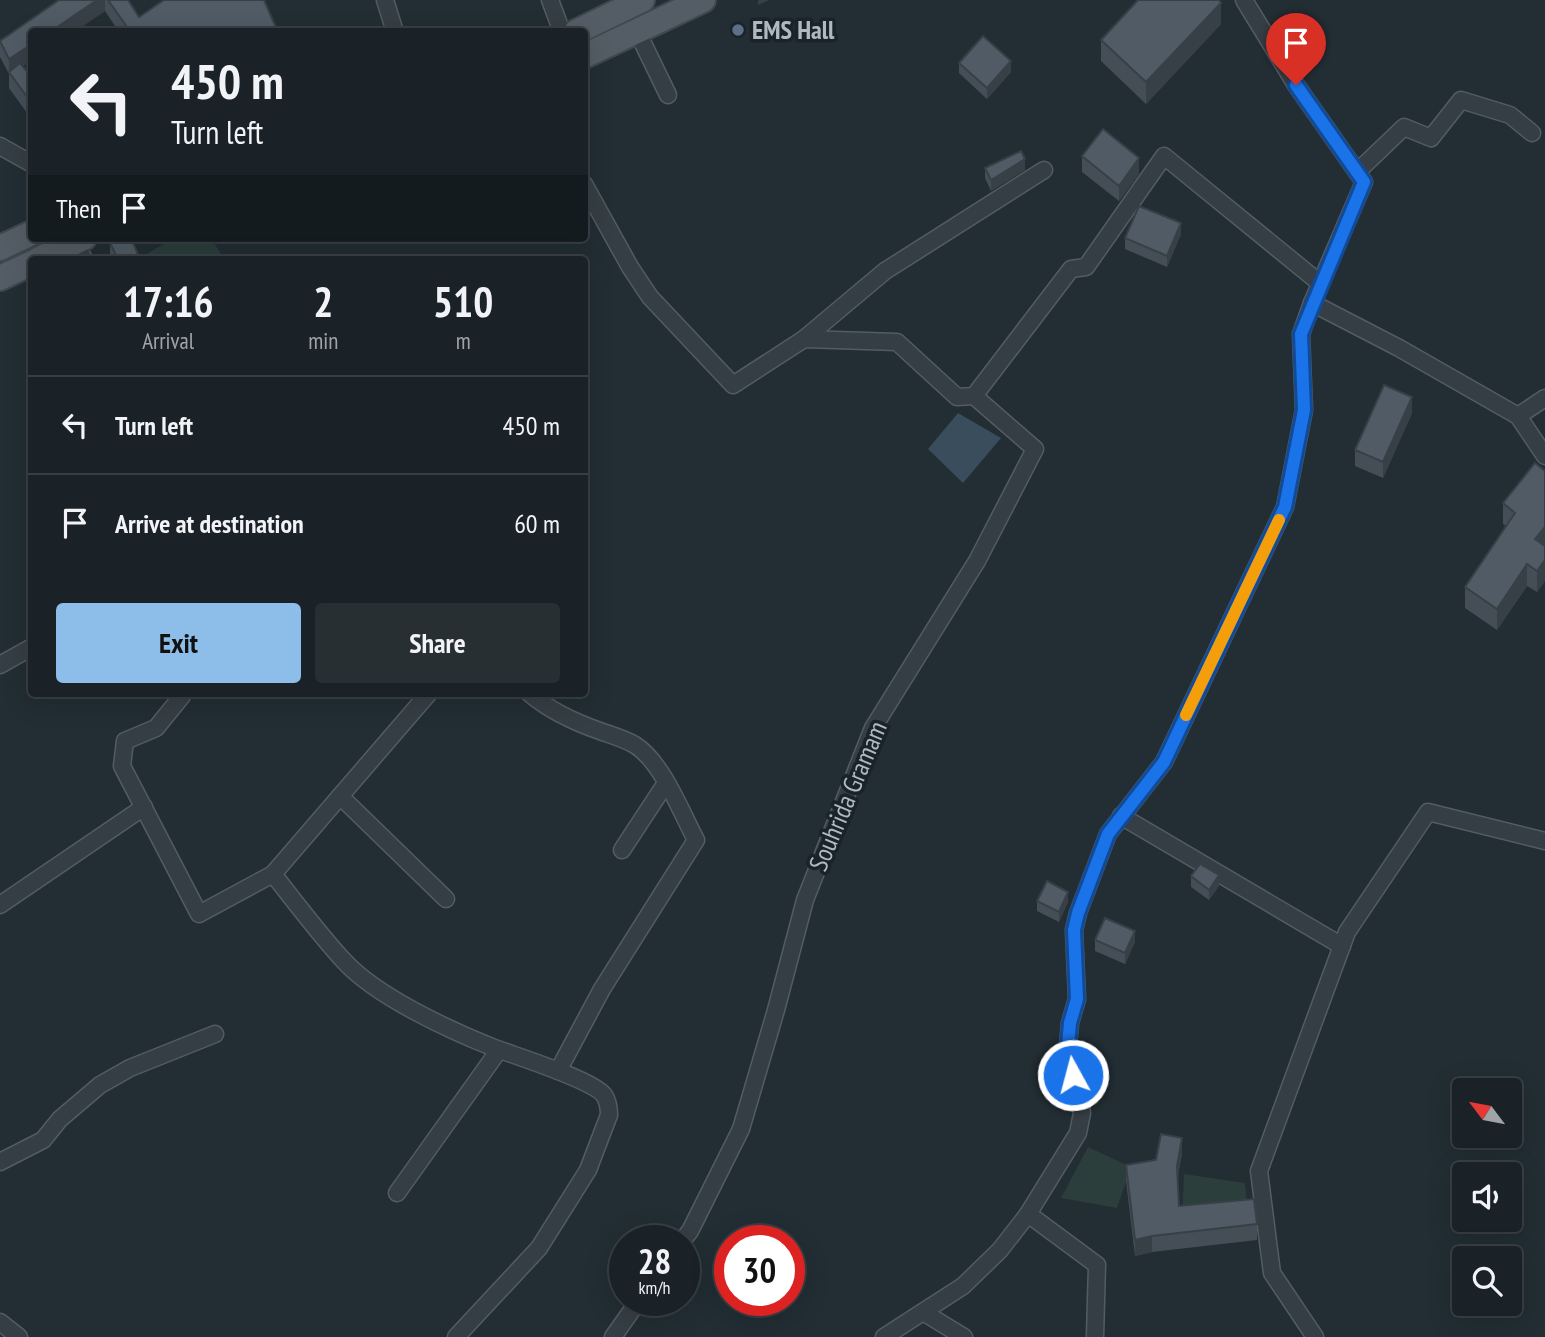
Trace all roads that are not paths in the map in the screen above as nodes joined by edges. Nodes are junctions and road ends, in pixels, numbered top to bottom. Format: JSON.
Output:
{"nodes":[{"id":1,"x":385,"y":0,"type":"edge"},
{"id":2,"x":551,"y":0,"type":"edge"},
{"id":3,"x":642,"y":0,"type":"edge"},
{"id":4,"x":703,"y":0,"type":"edge"},
{"id":5,"x":1244,"y":0,"type":"edge"},
{"id":6,"x":394,"y":28,"type":"edge"},
{"id":7,"x":561,"y":28,"type":"edge"},
{"id":8,"x":584,"y":28,"type":"edge"},
{"id":9,"x":636,"y":32,"type":"junction"},
{"id":10,"x":588,"y":54,"type":"edge"},
{"id":11,"x":668,"y":94,"type":"dead end"},
{"id":12,"x":1532,"y":133,"type":"dead end"},
{"id":13,"x":0,"y":146,"type":"edge"},
{"id":14,"x":28,"y":162,"type":"edge"},
{"id":15,"x":1044,"y":170,"type":"dead end"},
{"id":16,"x":1357,"y":172,"type":"junction"},
{"id":17,"x":588,"y":191,"type":"edge"},
{"id":18,"x":28,"y":235,"type":"edge"},
{"id":19,"x":81,"y":246,"type":"edge"},
{"id":20,"x":0,"y":248,"type":"edge"},
{"id":21,"x":49,"y":256,"type":"edge"},
{"id":22,"x":28,"y":265,"type":"edge"},
{"id":23,"x":0,"y":278,"type":"edge"},
{"id":24,"x":1321,"y":284,"type":"junction"},
{"id":25,"x":1312,"y":303,"type":"junction"},
{"id":26,"x":804,"y":339,"type":"junction"},
{"id":27,"x":974,"y":396,"type":"junction"},
{"id":28,"x":1545,"y":398,"type":"edge"},
{"id":29,"x":1518,"y":416,"type":"junction"},
{"id":30,"x":1545,"y":456,"type":"edge"},
{"id":31,"x":28,"y":649,"type":"edge"},
{"id":32,"x":0,"y":665,"type":"edge"},
{"id":33,"x":181,"y":697,"type":"edge"},
{"id":34,"x":426,"y":697,"type":"edge"},
{"id":35,"x":534,"y":697,"type":"edge"},
{"id":36,"x":666,"y":783,"type":"junction"},
{"id":37,"x":340,"y":796,"type":"junction"},
{"id":38,"x":144,"y":807,"type":"junction"},
{"id":39,"x":1121,"y":816,"type":"junction"},
{"id":40,"x":1545,"y":841,"type":"edge"},
{"id":41,"x":622,"y":850,"type":"dead end"},
{"id":42,"x":273,"y":874,"type":"junction"},
{"id":43,"x":446,"y":899,"type":"dead end"},
{"id":44,"x":0,"y":905,"type":"edge"},
{"id":45,"x":1342,"y":946,"type":"junction"},
{"id":46,"x":215,"y":1034,"type":"dead end"},
{"id":47,"x":499,"y":1049,"type":"junction"},
{"id":48,"x":558,"y":1071,"type":"junction"},
{"id":49,"x":0,"y":1163,"type":"edge"},
{"id":50,"x":397,"y":1194,"type":"dead end"},
{"id":51,"x":1028,"y":1214,"type":"junction"},
{"id":52,"x":693,"y":1225,"type":"edge"},
{"id":53,"x":923,"y":1312,"type":"junction"},
{"id":54,"x":628,"y":1316,"type":"edge"},
{"id":55,"x":0,"y":1322,"type":"edge"},
{"id":56,"x":19,"y":1337,"type":"edge"},
{"id":57,"x":456,"y":1337,"type":"edge"},
{"id":58,"x":613,"y":1337,"type":"edge"},
{"id":59,"x":884,"y":1337,"type":"edge"},
{"id":60,"x":964,"y":1337,"type":"edge"},
{"id":61,"x":1095,"y":1337,"type":"edge"},
{"id":62,"x":1315,"y":1337,"type":"edge"}],
"edges":[{"from":1,"to":6,"type":"street"},
{"from":2,"to":7,"type":"street"},
{"from":3,"to":8,"type":"main road"},
{"from":4,"to":9,"type":"main road"},
{"from":5,"to":16,"type":"street"},
{"from":9,"to":10,"type":"main road"},
{"from":9,"to":11,"type":"street"},
{"from":12,"to":16,"type":"street"},
{"from":13,"to":14,"type":"street"},
{"from":15,"to":26,"type":"street"},
{"from":16,"to":24,"type":"street"},
{"from":17,"to":26,"type":"street"},
{"from":18,"to":20,"type":"main road"},
{"from":19,"to":21,"type":"main road"},
{"from":22,"to":23,"type":"main road"},
{"from":24,"to":25,"type":"street"},
{"from":24,"to":27,"type":"street"},
{"from":25,"to":29,"type":"street"},
{"from":25,"to":39,"type":"street"},
{"from":26,"to":27,"type":"street"},
{"from":27,"to":52,"type":"street","name":"Souhrida Gramam"},
{"from":28,"to":29,"type":"street"},
{"from":29,"to":30,"type":"street"},
{"from":31,"to":32,"type":"street"},
{"from":33,"to":38,"type":"street"},
{"from":34,"to":37,"type":"street"},
{"from":35,"to":36,"type":"street"},
{"from":36,"to":41,"type":"street"},
{"from":36,"to":48,"type":"street"},
{"from":37,"to":42,"type":"street"},
{"from":37,"to":43,"type":"street"},
{"from":38,"to":42,"type":"street"},
{"from":38,"to":44,"type":"street"},
{"from":39,"to":45,"type":"street"},
{"from":39,"to":51,"type":"street"},
{"from":40,"to":45,"type":"street"},
{"from":42,"to":47,"type":"street"},
{"from":45,"to":62,"type":"street"},
{"from":46,"to":49,"type":"street"},
{"from":47,"to":48,"type":"street"},
{"from":47,"to":50,"type":"street"},
{"from":48,"to":57,"type":"street"},
{"from":51,"to":53,"type":"street"},
{"from":51,"to":61,"type":"street"},
{"from":53,"to":59,"type":"street"},
{"from":53,"to":60,"type":"street"},
{"from":54,"to":58,"type":"street"},
{"from":55,"to":56,"type":"street"}]}
